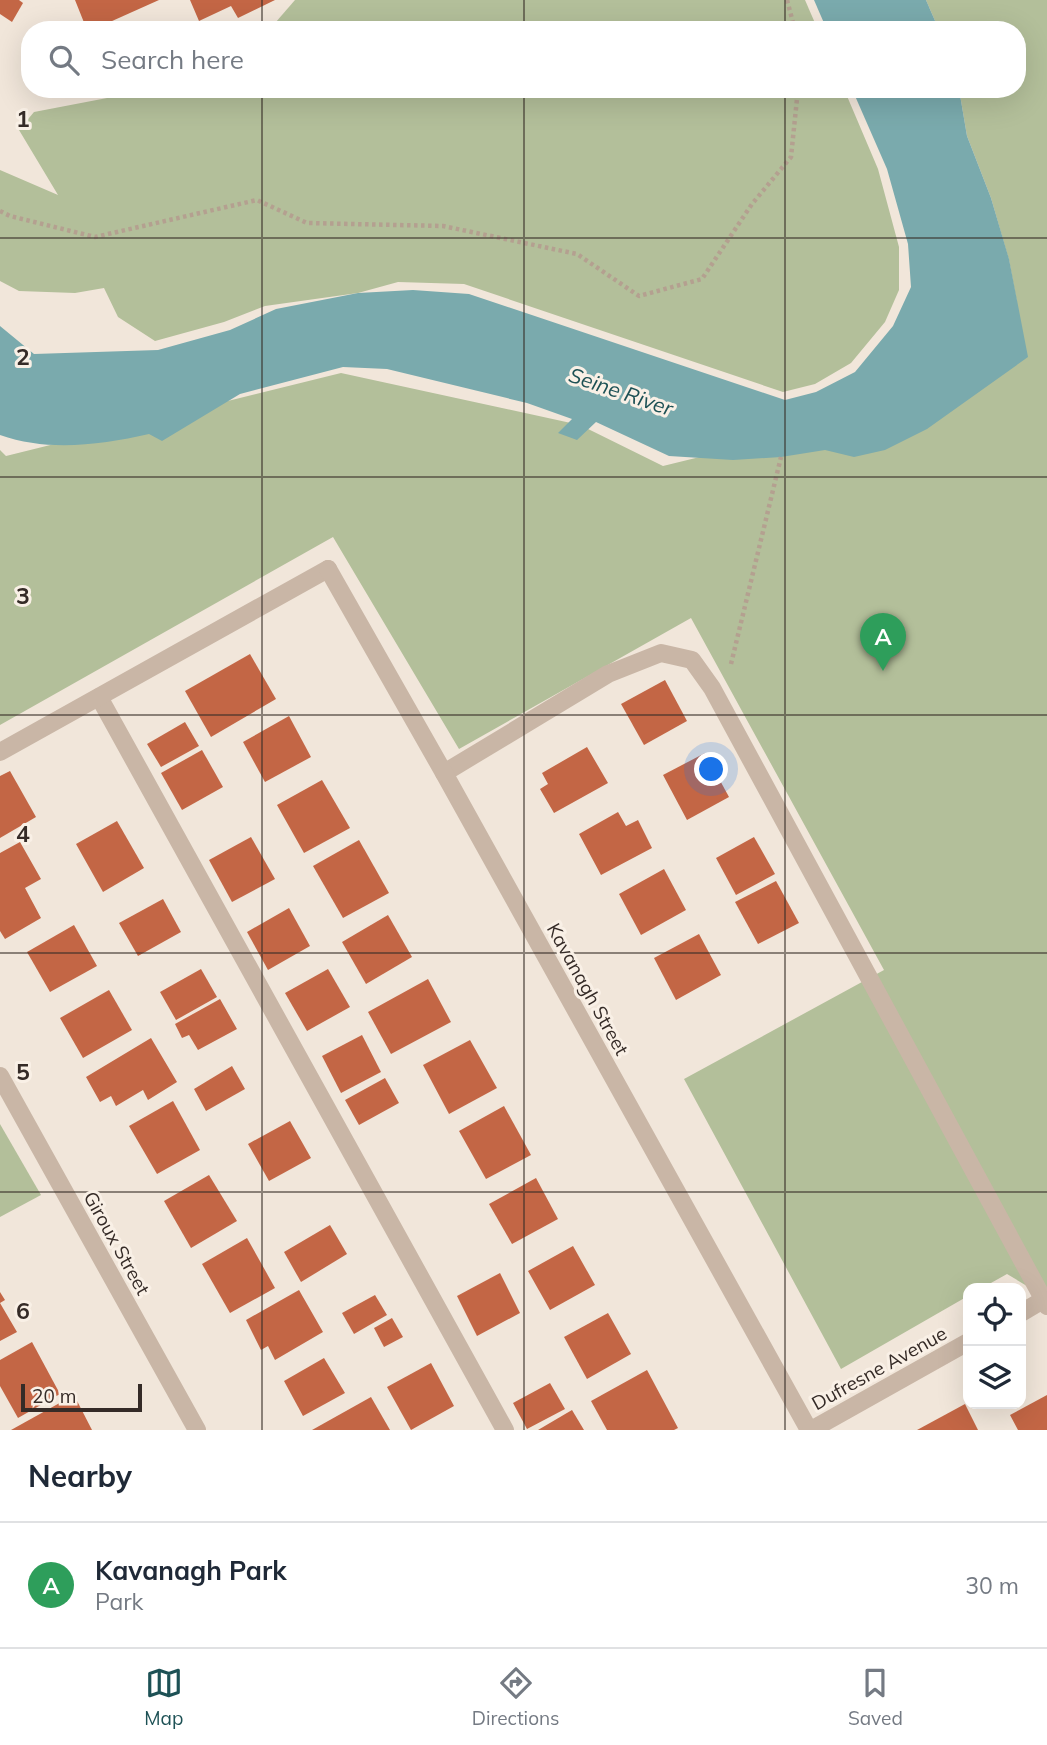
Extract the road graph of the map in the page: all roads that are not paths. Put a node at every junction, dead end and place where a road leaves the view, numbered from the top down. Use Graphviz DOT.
graph roads {
  1 [pos="99,697"];
  2 [pos="0,752"];
  3 [pos="444,773"];
  4 [pos="0,1076"];
  5 [pos="1045,1303"];
  6 [pos="1026,1310"];
  7 [pos="963,1345"];
  8 [pos="197,1430"];
  9 [pos="505,1430"];
  10 [pos="810,1430"];
  1 -- 2 [label="street"];
  1 -- 3 [label="street, Kavanagh Street"];
  1 -- 9 [label="street"];
  3 -- 5 [label="street"];
  3 -- 10 [label="street, Kavanagh Street"];
  4 -- 8 [label="street, Giroux Street"];
  5 -- 6 [label="street"];
  7 -- 10 [label="street, Dufresne Avenue"];
}
